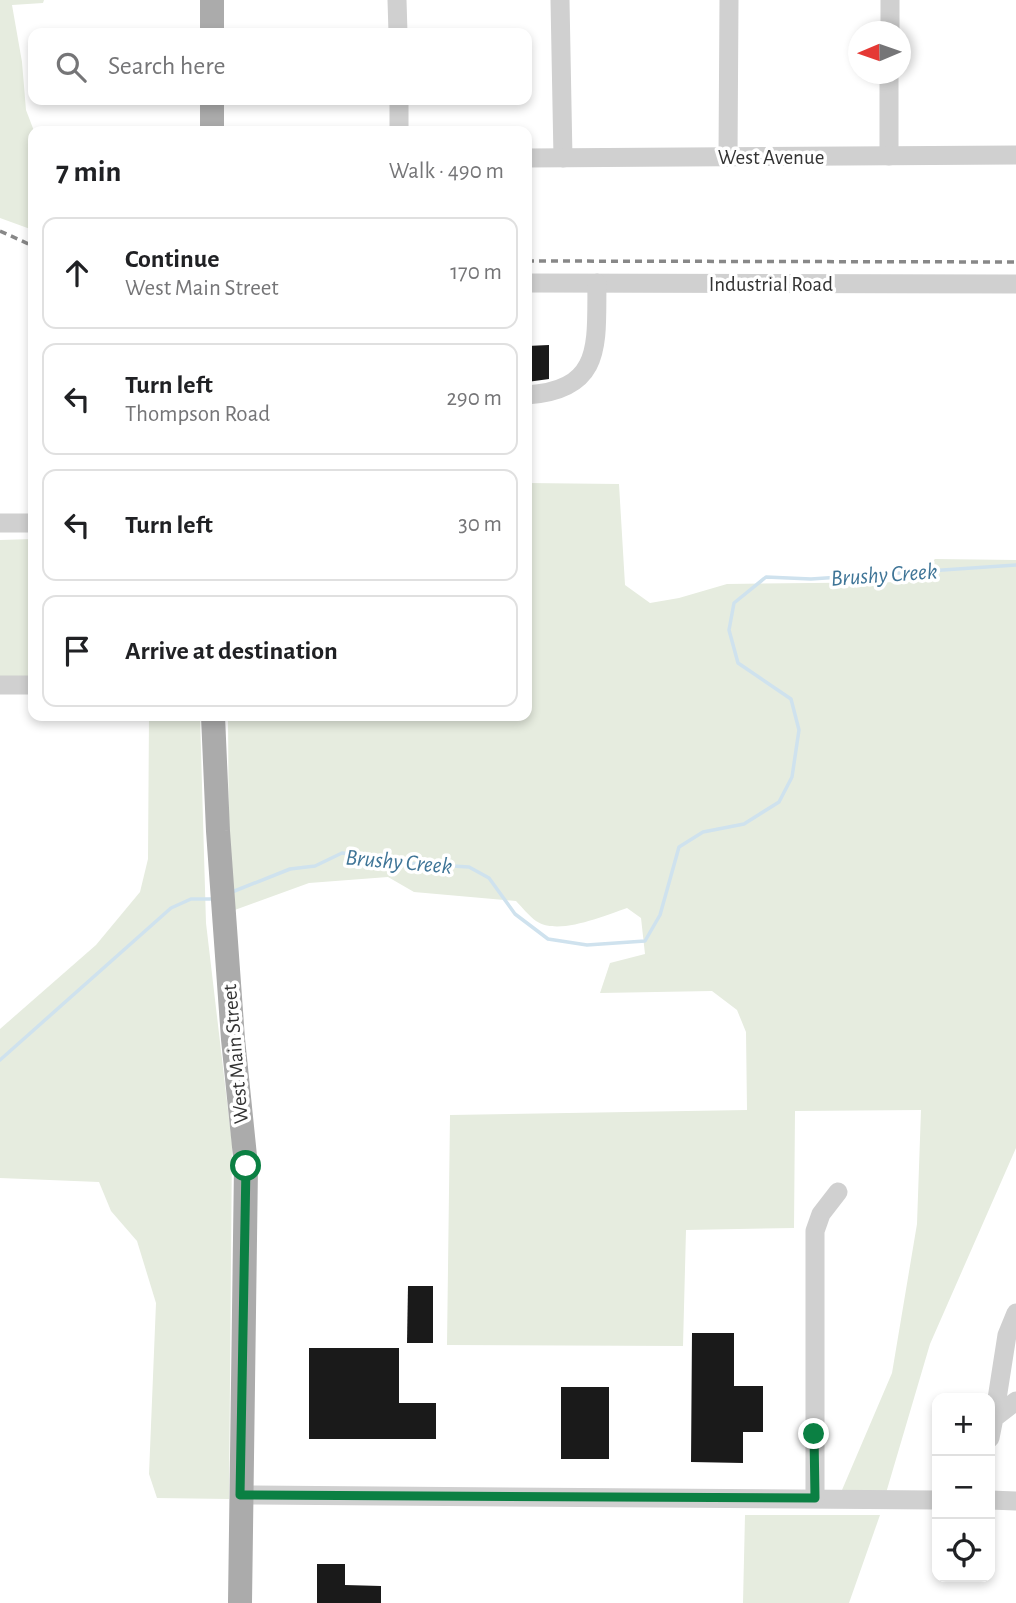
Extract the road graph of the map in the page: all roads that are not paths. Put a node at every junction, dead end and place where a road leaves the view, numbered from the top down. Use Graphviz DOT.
graph roads {
  1 [pos="212,0"];
  2 [pos="397,0"];
  3 [pos="560,0"];
  4 [pos="729,0"];
  5 [pos="890,0"];
  6 [pos="890,21"];
  7 [pos="212,28"];
  8 [pos="398,28"];
  9 [pos="889,84"];
  10 [pos="212,105"];
  11 [pos="399,105"];
  12 [pos="212,126"];
  13 [pos="399,126"];
  14 [pos="1016,155"];
  15 [pos="889,156"];
  16 [pos="728,157"];
  17 [pos="532,158"];
  18 [pos="563,158"];
  19 [pos="532,283"];
  20 [pos="597,283"];
  21 [pos="1016,285"];
  22 [pos="532,395"];
  23 [pos="0,523"];
  24 [pos="28,523"];
  25 [pos="0,685"];
  26 [pos="28,685"];
  27 [pos="213,721"];
  28 [pos="838,1192"];
  29 [pos="1016,1314"];
  30 [pos="1016,1401"];
  31 [pos="995,1418"];
  32 [pos="240,1495"];
  33 [pos="815,1498"];
  34 [pos="932,1500"];
  35 [pos="995,1500"];
  36 [pos="1016,1501"];
  37 [pos="240,1603"];
  1 -- 7 [label="main road"];
  2 -- 8 [label="street"];
  3 -- 18 [label="street"];
  4 -- 16 [label="street"];
  5 -- 6 [label="street"];
  9 -- 15 [label="street"];
  10 -- 12 [label="main road"];
  11 -- 13 [label="street"];
  14 -- 15 [label="street, West Avenue"];
  15 -- 16 [label="street, West Avenue"];
  16 -- 18 [label="street, West Avenue"];
  17 -- 18 [label="street, West Avenue"];
  19 -- 20 [label="street, Industrial Road"];
  20 -- 21 [label="street, Industrial Road"];
  20 -- 22 [label="street"];
  23 -- 24 [label="street"];
  25 -- 26 [label="street"];
  27 -- 32 [label="main road, West Main Street"];
  28 -- 33 [label="street"];
  29 -- 31 [label="street"];
  30 -- 31 [label="street"];
  32 -- 33 [label="street"];
  32 -- 37 [label="main road, West Main Street"];
  33 -- 34 [label="street"];
  35 -- 36 [label="street"];
}
